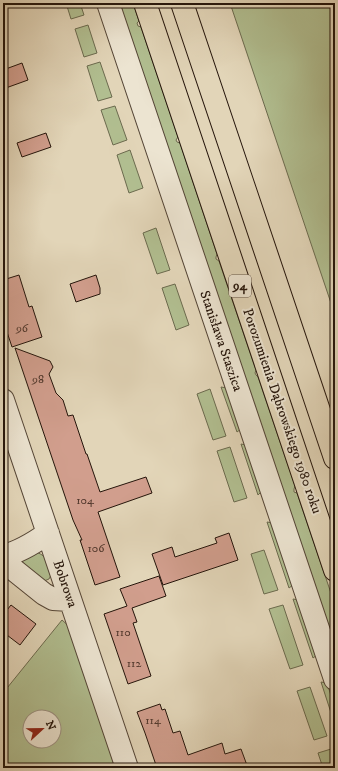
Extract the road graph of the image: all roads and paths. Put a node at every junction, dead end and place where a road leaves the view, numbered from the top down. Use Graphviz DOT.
graph roads {
  1 [pos="108,3"];
  2 [pos="145,3"];
  3 [pos="182,3"];
  4 [pos="3,400"];
  5 [pos="335,458"];
  6 [pos="48,533"];
  7 [pos="3,556"];
  8 [pos="3,561"];
  9 [pos="335,570"];
  10 [pos="70,600"];
  11 [pos="335,679"];
  12 [pos="127,768"];
  1 -- 11 [label="street, Stanisława Staszica"];
  2 -- 9 [label="main road, Porozumienia Dąbrowskiego 1980 roku / 94"];
  3 -- 5 [label="main road"];
  4 -- 6 [label="street, Bobrowa"];
  6 -- 7 [label="street"];
  6 -- 10 [label="street, Bobrowa"];
  8 -- 10 [label="street"];
  10 -- 12 [label="street, Bobrowa"];
}
